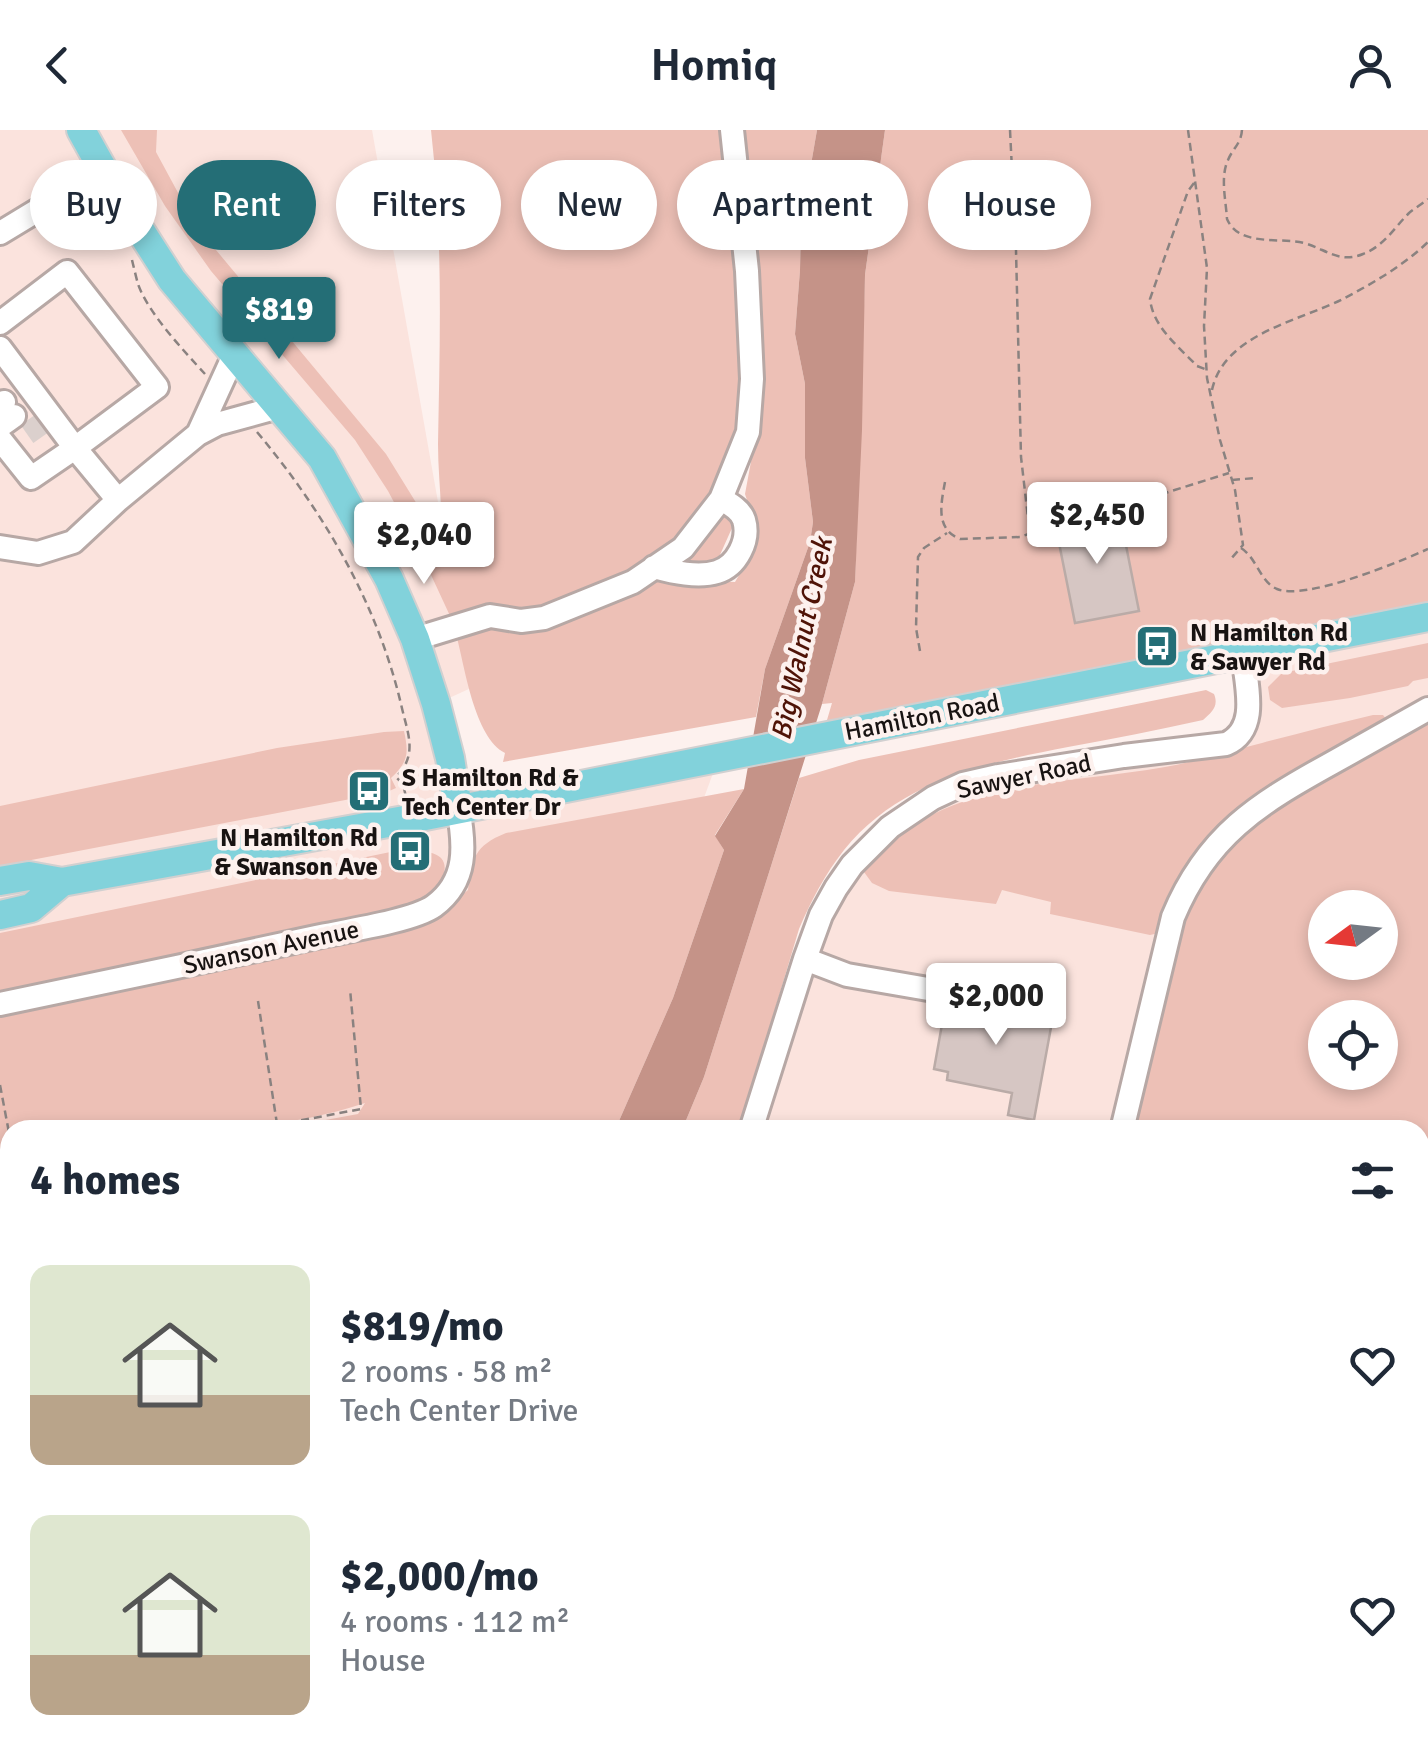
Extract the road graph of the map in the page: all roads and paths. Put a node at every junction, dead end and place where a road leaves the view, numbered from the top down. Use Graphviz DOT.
graph roads {
  1 [pos="81,130"];
  2 [pos="732,130"];
  3 [pos="1010,130"];
  4 [pos="1188,130"];
  5 [pos="1242,130"];
  6 [pos="98,160"];
  7 [pos="1194,184"];
  8 [pos="1428,199"];
  9 [pos="30,215"];
  10 [pos="0,233"];
  11 [pos="1428,242"];
  12 [pos="153,250"];
  13 [pos="139,287"];
  14 [pos="0,323"];
  15 [pos="235,353"];
  16 [pos="1206,369"];
  17 [pos="218,388"];
  18 [pos="18,394"];
  19 [pos="1212,396"];
  20 [pos="279,407"];
  21 [pos="243,416"];
  22 [pos="198,434"];
  23 [pos="4,444"];
  24 [pos="75,448"];
  25 [pos="1230,473"];
  26 [pos="1255,478"];
  27 [pos="1232,480"];
  28 [pos="945,482"];
  29 [pos="721,499"];
  30 [pos="118,500"];
  31 [pos="948,532"];
  32 [pos="1030,534"];
  33 [pos="0,547"];
  34 [pos="1241,548"];
  35 [pos="1428,550"];
  36 [pos="1230,560"];
  37 [pos="654,567"];
  38 [pos="1428,617"];
  39 [pos="415,639"];
  40 [pos="920,652"];
  41 [pos="1243,654"];
  42 [pos="1428,709"];
  43 [pos="458,808"];
  44 [pos="410,818"];
  45 [pos="0,881"];
  46 [pos="62,882"];
  47 [pos="0,915"];
  48 [pos="805,959"];
  49 [pos="350,989"];
  50 [pos="928,989"];
  51 [pos="258,1001"];
  52 [pos="0,1004"];
  53 [pos="0,1085"];
  54 [pos="7,1120"];
  55 [pos="276,1120"];
  56 [pos="303,1120"];
  57 [pos="754,1120"];
  58 [pos="1124,1120"];
  1 -- 6 [label="main road"];
  2 -- 29 [label="street"];
  3 -- 32 [label="path"];
  4 -- 7 [label="path"];
  5 -- 8 [label="path"];
  7 -- 16 [label="path"];
  7 -- 16 [label="path"];
  9 -- 10 [label="street"];
  11 -- 19 [label="path"];
  12 -- 15 [label="main road"];
  13 -- 17 [label="path"];
  14 -- 24 [label="street"];
  15 -- 17 [label="street"];
  15 -- 20 [label="main road"];
  16 -- 19 [label="path"];
  17 -- 22 [label="street"];
  18 -- 23 [label="street"];
  18 -- 24 [label="street"];
  19 -- 25 [label="path"];
  20 -- 21 [label="street"];
  20 -- 39 [label="main road"];
  21 -- 22 [label="street"];
  21 -- 44 [label="path"];
  22 -- 30 [label="street"];
  23 -- 24 [label="street"];
  24 -- 30 [label="street"];
  25 -- 27 [label="path"];
  25 -- 32 [label="path"];
  26 -- 27 [label="path"];
  27 -- 34 [label="path"];
  28 -- 31 [label="path"];
  29 -- 37 [label="street"];
  29 -- 37 [label="street"];
  30 -- 33 [label="street"];
  31 -- 32 [label="path"];
  31 -- 40 [label="path"];
  34 -- 35 [label="path"];
  34 -- 36 [label="path"];
  37 -- 39 [label="street"];
  38 -- 41 [label="main road, Hamilton Road"];
  39 -- 43 [label="main road"];
  41 -- 43 [label="main road, Hamilton Road"];
  41 -- 48 [label="street, Sawyer Road"];
  42 -- 58 [label="street"];
  43 -- 44 [label="main road, Hamilton Road"];
  43 -- 52 [label="street, Swanson Avenue"];
  44 -- 46 [label="main road, Hamilton Road"];
  45 -- 46 [label="main road, Hamilton Road"];
  46 -- 47 [label="main road, Hamilton Road"];
  48 -- 50 [label="street"];
  48 -- 57 [label="street, Sawyer Road"];
  49 -- 56 [label="path"];
  51 -- 55 [label="path"];
  53 -- 54 [label="path"];
}
